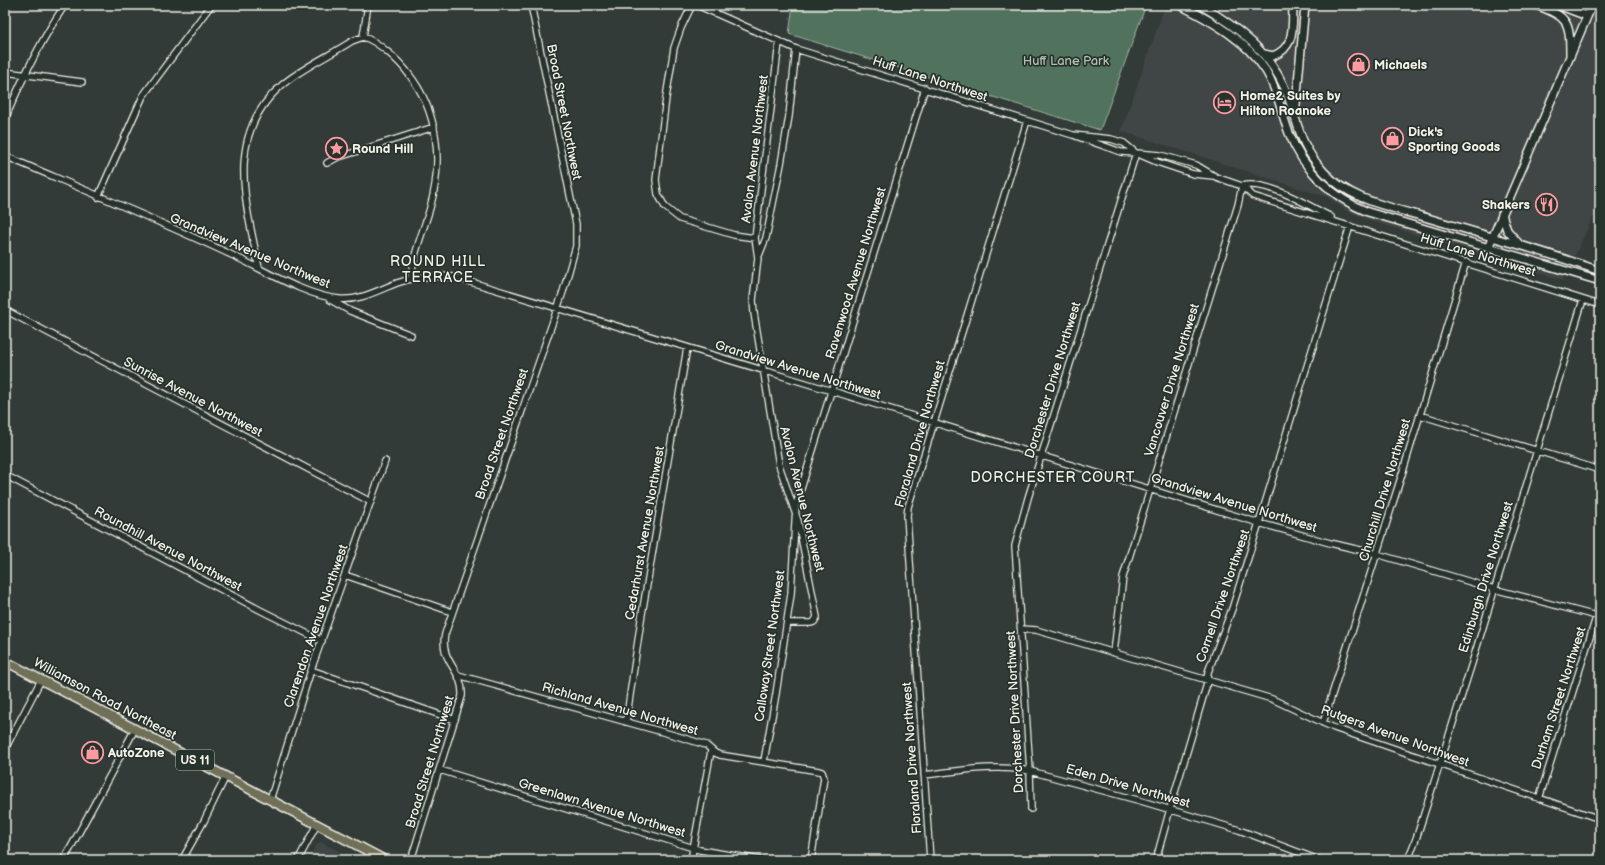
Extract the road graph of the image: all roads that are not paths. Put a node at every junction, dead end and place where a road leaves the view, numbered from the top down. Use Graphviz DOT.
graph roads {
  1 [pos="65,5"];
  2 [pos="211,5"];
  3 [pos="368,5"];
  4 [pos="531,5"];
  5 [pos="692,5"];
  6 [pos="697,5"];
  7 [pos="1180,5"];
  8 [pos="1200,5"];
  9 [pos="1293,5"];
  10 [pos="1305,5"];
  11 [pos="1536,5"];
  12 [pos="1558,5"];
  13 [pos="1592,5"];
  14 [pos="1587,16"];
  15 [pos="364,38"];
  16 [pos="779,43"];
  17 [pos="796,49"];
  18 [pos="1264,54"];
  19 [pos="1570,57"];
  20 [pos="5,72"];
  21 [pos="24,75"];
  22 [pos="82,82"];
  23 [pos="925,88"];
  24 [pos="5,119"];
  25 [pos="1027,121"];
  26 [pos="1295,122"];
  27 [pos="434,127"];
  28 [pos="1073,135"];
  29 [pos="1136,153"];
  30 [pos="5,156"];
  31 [pos="327,163"];
  32 [pos="1216,177"];
  33 [pos="1242,186"];
  34 [pos="98,197"];
  35 [pos="1502,214"];
  36 [pos="1350,226"];
  37 [pos="1492,237"];
  38 [pos="755,238"];
  39 [pos="1520,245"];
  40 [pos="1488,248"];
  41 [pos="758,258"];
  42 [pos="1466,262"];
  43 [pos="259,268"];
  44 [pos="1600,271"];
  45 [pos="411,278"];
  46 [pos="1600,281"];
  47 [pos="325,296"];
  48 [pos="1583,300"];
  49 [pos="1600,305"];
  50 [pos="557,309"];
  51 [pos="5,310"];
  52 [pos="411,335"];
  53 [pos="686,348"];
  54 [pos="763,370"];
  55 [pos="832,391"];
  56 [pos="1420,416"];
  57 [pos="934,423"];
  58 [pos="1536,452"];
  59 [pos="1042,455"];
  60 [pos="385,462"];
  61 [pos="1600,470"];
  62 [pos="5,475"];
  63 [pos="1150,489"];
  64 [pos="371,502"];
  65 [pos="795,510"];
  66 [pos="1259,523"];
  67 [pos="1377,554"];
  68 [pos="345,575"];
  69 [pos="1494,589"];
  70 [pos="1600,605"];
  71 [pos="452,612"];
  72 [pos="1598,616"];
  73 [pos="788,623"];
  74 [pos="1021,629"];
  75 [pos="322,641"];
  76 [pos="1114,652"];
  77 [pos="5,661"];
  78 [pos="312,670"];
  79 [pos="458,675"];
  80 [pos="1207,679"];
  81 [pos="41,680"];
  82 [pos="455,720"];
  83 [pos="626,722"];
  84 [pos="1324,723"];
  85 [pos="135,729"];
  86 [pos="5,749"];
  87 [pos="711,750"];
  88 [pos="764,761"];
  89 [pos="1439,764"];
  90 [pos="440,770"];
  91 [pos="1030,771"];
  92 [pos="924,775"];
  93 [pos="226,776"];
  94 [pos="1539,799"];
  95 [pos="270,800"];
  96 [pos="1031,809"];
  97 [pos="1170,809"];
  98 [pos="1600,819"];
  99 [pos="317,824"];
  100 [pos="693,848"];
  101 [pos="64,860"];
  102 [pos="182,860"];
  103 [pos="298,860"];
  104 [pos="385,860"];
  105 [pos="411,860"];
  106 [pos="691,860"];
  107 [pos="760,860"];
  108 [pos="811,860"];
  109 [pos="930,860"];
  110 [pos="1156,860"];
  111 [pos="1318,860"];
  112 [pos="1408,860"];
  1 -- 21 [label="street"];
  2 -- 34 [label="street"];
  3 -- 15 [label="street"];
  4 -- 50 [label="street, Broad Street Northwest"];
  5 -- 38 [label="street"];
  6 -- 16 [label="street, Huff Lane Northwest"];
  7 -- 40 [label="main road"];
  8 -- 18 [label="main road"];
  9 -- 18 [label="main road"];
  10 -- 26 [label="main road"];
  11 -- 19 [label="main road"];
  12 -- 14 [label="main road"];
  13 -- 14 [label="main road"];
  14 -- 19 [label="main road"];
  15 -- 27 [label="street"];
  15 -- 43 [label="street"];
  16 -- 17 [label="street, Huff Lane Northwest"];
  16 -- 38 [label="street, Avalon Avenue Northwest"];
  17 -- 23 [label="street, Huff Lane Northwest"];
  17 -- 41 [label="street, Avalon Avenue Northwest"];
  18 -- 26 [label="main road"];
  19 -- 35 [label="main road"];
  20 -- 21 [label="street"];
  21 -- 22 [label="street"];
  21 -- 24 [label="street"];
  23 -- 25 [label="street, Huff Lane Northwest"];
  23 -- 55 [label="street, Ravenwood Avenue Northwest"];
  25 -- 28 [label="street, Huff Lane Northwest"];
  25 -- 57 [label="street, Floraland Drive Northwest"];
  26 -- 37 [label="main road"];
  27 -- 31 [label="street"];
  27 -- 45 [label="street"];
  28 -- 29 [label="street, Huff Lane Northwest"];
  28 -- 29 [label="street, Huff Lane Northwest"];
  29 -- 32 [label="street, Huff Lane Northwest"];
  29 -- 32 [label="street, Huff Lane Northwest"];
  29 -- 59 [label="street, Dorchester Drive Northwest"];
  30 -- 34 [label="street, Grandview Avenue Northwest"];
  32 -- 33 [label="street, Huff Lane Northwest"];
  33 -- 36 [label="street, Huff Lane Northwest"];
  33 -- 36 [label="street, Huff Lane Northwest"];
  33 -- 63 [label="street, Vancouver Drive Northwest"];
  34 -- 43 [label="street, Grandview Avenue Northwest"];
  35 -- 37 [label="main road"];
  35 -- 39 [label="main road"];
  36 -- 42 [label="street, Huff Lane Northwest"];
  36 -- 66 [label="street, Cornell Drive Northwest"];
  37 -- 39 [label="main road"];
  37 -- 40 [label="main road"];
  38 -- 41 [label="street, Avalon Avenue Northwest"];
  39 -- 44 [label="main road"];
  40 -- 46 [label="main road"];
  41 -- 54 [label="street, Avalon Avenue Northwest"];
  42 -- 48 [label="street, Huff Lane Northwest"];
  42 -- 56 [label="street, Churchill Drive Northwest"];
  43 -- 47 [label="street, Grandview Avenue Northwest"];
  45 -- 47 [label="street, Grandview Avenue Northwest"];
  45 -- 50 [label="street, Grandview Avenue Northwest"];
  47 -- 52 [label="street"];
  48 -- 49 [label="street, Huff Lane Northwest"];
  48 -- 58 [label="street, Edinburgh Drive Northwest"];
  50 -- 53 [label="street, Grandview Avenue Northwest"];
  50 -- 71 [label="street, Broad Street Northwest"];
  51 -- 64 [label="street, Sunrise Avenue Northwest"];
  53 -- 54 [label="street, Grandview Avenue Northwest"];
  53 -- 83 [label="street, Cedarhurst Avenue Northwest"];
  54 -- 55 [label="street, Grandview Avenue Northwest"];
  54 -- 65 [label="street, Avalon Avenue Northwest"];
  55 -- 57 [label="street, Grandview Avenue Northwest"];
  55 -- 65 [label="street, Ravenwood Avenue Northwest"];
  56 -- 58 [label="street"];
  56 -- 67 [label="street, Churchill Drive Northwest"];
  57 -- 59 [label="street, Grandview Avenue Northwest"];
  57 -- 92 [label="street, Floraland Drive Northwest"];
  58 -- 61 [label="street"];
  58 -- 69 [label="street, Edinburgh Drive Northwest"];
  59 -- 63 [label="street, Grandview Avenue Northwest"];
  59 -- 74 [label="street, Dorchester Drive Northwest"];
  60 -- 64 [label="street, Clarendon Avenue Northwest"];
  62 -- 75 [label="street, Roundhill Avenue Northwest"];
  63 -- 66 [label="street, Grandview Avenue Northwest"];
  63 -- 76 [label="street, Vancouver Drive Northwest"];
  64 -- 68 [label="street, Clarendon Avenue Northwest"];
  65 -- 73 [label="street, Calloway Street Northwest"];
  65 -- 73 [label="street, Avalon Avenue Northwest"];
  66 -- 67 [label="street, Grandview Avenue Northwest"];
  66 -- 80 [label="street, Cornell Drive Northwest"];
  67 -- 69 [label="street, Grandview Avenue Northwest"];
  67 -- 84 [label="street, Churchill Drive Northwest"];
  68 -- 71 [label="street"];
  68 -- 75 [label="street, Clarendon Avenue Northwest"];
  69 -- 72 [label="street, Grandview Avenue Northwest"];
  69 -- 89 [label="street, Edinburgh Drive Northwest"];
  70 -- 72 [label="street, Durham Street Northwest"];
  71 -- 79 [label="street, Broad Street Northwest"];
  72 -- 94 [label="street, Durham Street Northwest"];
  73 -- 88 [label="street, Calloway Street Northwest"];
  74 -- 76 [label="street, Rutgers Avenue Northwest"];
  74 -- 91 [label="street, Dorchester Drive Northwest"];
  75 -- 78 [label="street, Clarendon Avenue Northwest"];
  76 -- 80 [label="street, Rutgers Avenue Northwest"];
  77 -- 81 [label="main road, Williamson Road Northeast / US 11"];
  78 -- 82 [label="street"];
  78 -- 95 [label="street, Clarendon Avenue Northwest"];
  79 -- 82 [label="street, Broad Street Northwest"];
  79 -- 83 [label="street, Richland Avenue Northwest"];
  80 -- 84 [label="street, Rutgers Avenue Northwest"];
  80 -- 97 [label="street, Cornell Drive Northwest"];
  81 -- 85 [label="main road, Williamson Road Northeast / US 11"];
  81 -- 86 [label="street"];
  82 -- 90 [label="street, Broad Street Northwest"];
  83 -- 87 [label="street, Richland Avenue Northwest"];
  84 -- 89 [label="street, Rutgers Avenue Northwest"];
  85 -- 93 [label="main road, Williamson Road Northeast / US 11"];
  85 -- 101 [label="street"];
  87 -- 88 [label="street, Richland Avenue Northwest"];
  87 -- 100 [label="street"];
  88 -- 108 [label="street, Richland Avenue Northwest"];
  89 -- 94 [label="street, Rutgers Avenue Northwest"];
  89 -- 112 [label="street, Edinburgh Drive Northwest"];
  90 -- 100 [label="street, Greenlawn Avenue Northwest"];
  90 -- 105 [label="street, Broad Street Northwest"];
  91 -- 92 [label="street, Eden Drive Northwest"];
  91 -- 96 [label="street, Dorchester Drive Northwest"];
  91 -- 97 [label="street, Eden Drive Northwest"];
  92 -- 109 [label="street, Floraland Drive Northwest"];
  93 -- 95 [label="main road, Williamson Road Northeast / US 11"];
  93 -- 102 [label="street"];
  94 -- 98 [label="street, Rutgers Avenue Northwest"];
  95 -- 99 [label="main road, Williamson Road Northeast / US 11"];
  97 -- 110 [label="street, Cornell Drive Northwest"];
  97 -- 111 [label="street, Eden Drive Northwest"];
  99 -- 103 [label="street"];
  99 -- 104 [label="main road, Williamson Road Northeast / US 11"];
  100 -- 106 [label="street"];
  100 -- 107 [label="street, Greenlawn Avenue Northwest"];
}
